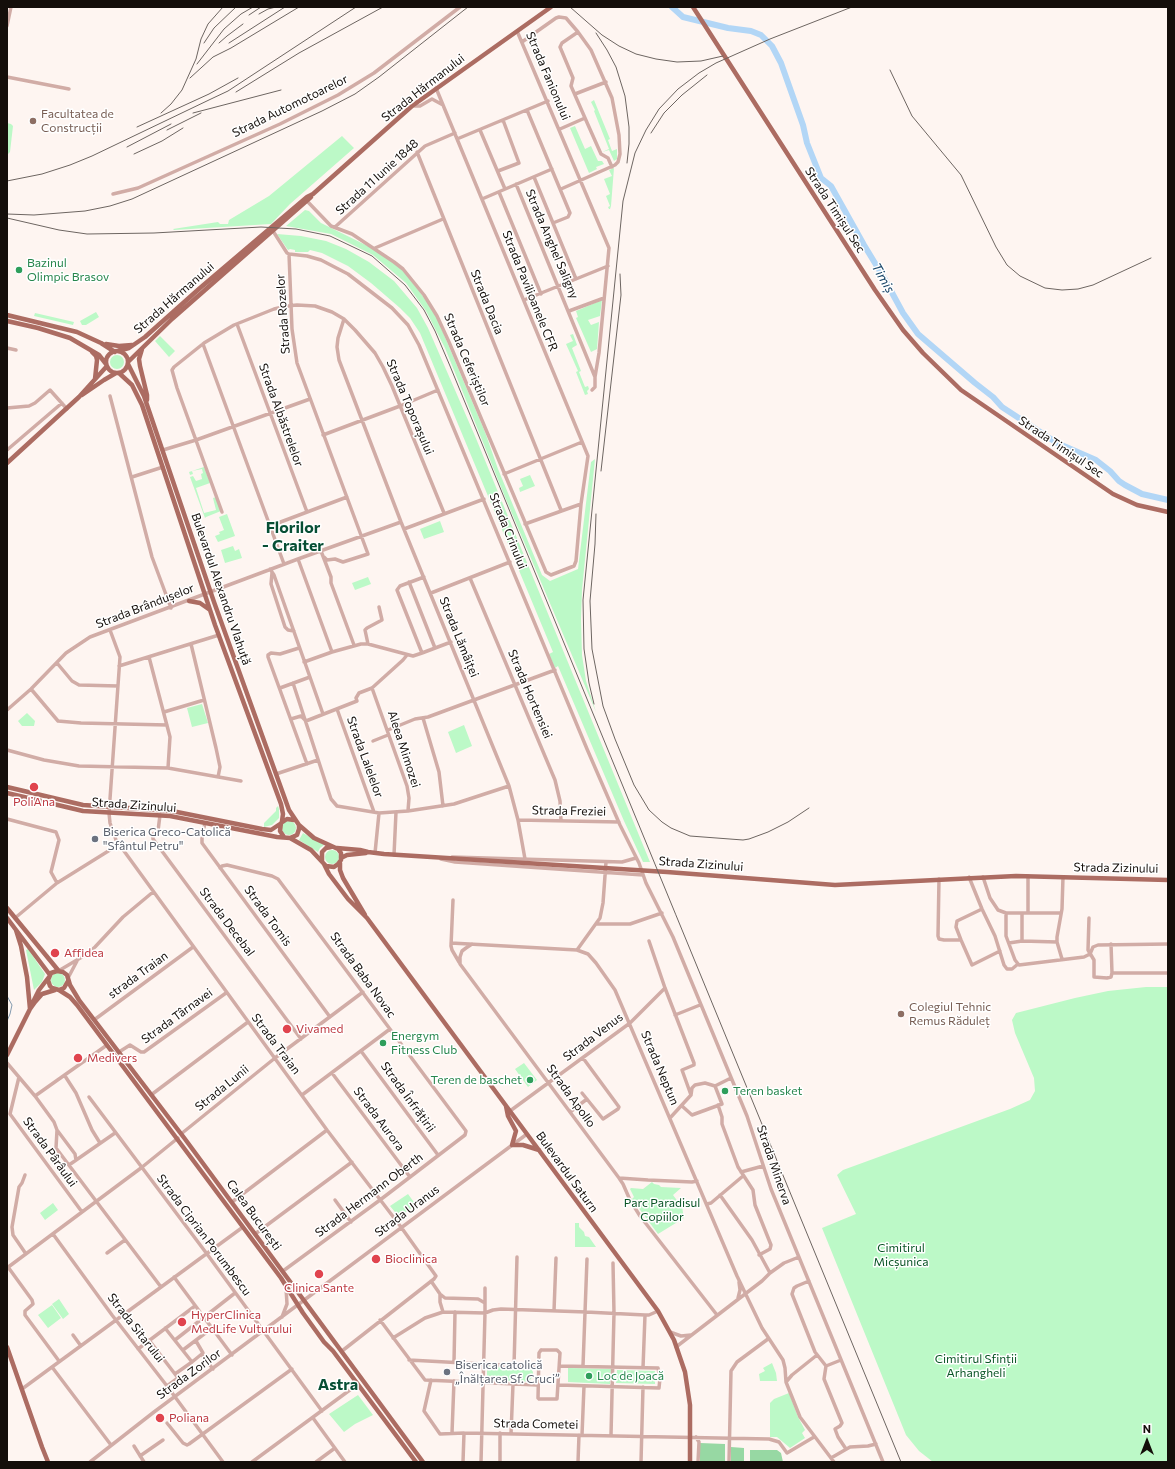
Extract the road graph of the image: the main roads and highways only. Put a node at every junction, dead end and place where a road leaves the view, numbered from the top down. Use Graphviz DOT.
graph roads {
  1 [pos="551,7"];
  2 [pos="693,7"];
  3 [pos="313,194"];
  4 [pos="7,315"];
  5 [pos="7,321"];
  6 [pos="101,343"];
  7 [pos="136,344"];
  8 [pos="145,344"];
  9 [pos="90,349"];
  10 [pos="116,352"];
  11 [pos="128,363"];
  12 [pos="106,365"];
  13 [pos="118,373"];
  14 [pos="95,380"];
  15 [pos="79,397"];
  16 [pos="147,403"];
  17 [pos="7,463"];
  18 [pos="1168,512"];
  19 [pos="208,593"];
  20 [pos="189,601"];
  21 [pos="211,610"];
  22 [pos="7,788"];
  23 [pos="7,793"];
  24 [pos="109,810"];
  25 [pos="294,820"];
  26 [pos="281,823"];
  27 [pos="299,825"];
  28 [pos="284,837"];
  29 [pos="290,838"];
  30 [pos="335,847"];
  31 [pos="368,852"];
  32 [pos="341,860"];
  33 [pos="323,862"];
  34 [pos="1168,880"];
  35 [pos="7,908"];
  36 [pos="7,918"];
  37 [pos="367,918"];
  38 [pos="16,930"];
  39 [pos="59,970"];
  40 [pos="50,976"];
  41 [pos="68,979"];
  42 [pos="57,990"];
  43 [pos="30,1009"];
  44 [pos="7,1055"];
  45 [pos="506,1105"];
  46 [pos="539,1150"];
  47 [pos="7,1347"];
  48 [pos="9,1358"];
  49 [pos="42,1447"];
  50 [pos="44,1462"];
  51 [pos="48,1462"];
  52 [pos="416,1462"];
  53 [pos="423,1462"];
  54 [pos="690,1462"];
  1 -- 3 [label="main road, Strada Hărmanului"];
  2 -- 18 [label="main road, Strada Timișul Sec"];
  3 -- 7 [label="main road, Strada Hărmanului"];
  3 -- 8 [label="main road, Strada Hărmanului"];
  4 -- 6 [label="main road"];
  5 -- 9 [label="main road"];
  6 -- 7 [label="main road"];
  6 -- 10 [label="main road"];
  7 -- 10 [label="main road, Strada Hărmanului"];
  8 -- 11 [label="main road, Strada Hărmanului"];
  8 -- 16 [label="main road"];
  9 -- 12 [label="main road"];
  9 -- 14 [label="main road"];
  10 -- 11 [label="main road"];
  10 -- 12 [label="main road"];
  11 -- 13 [label="main road"];
  11 -- 16 [label="main road, Bulevardul Alexandru Vlahuță"];
  12 -- 13 [label="main road"];
  12 -- 14 [label="main road"];
  13 -- 15 [label="main road"];
  13 -- 19 [label="main road, Bulevardul Alexandru Vlahuță"];
  14 -- 15 [label="main road"];
  15 -- 17 [label="main road"];
  16 -- 19 [label="main road, Bulevardul Alexandru Vlahuță"];
  19 -- 21 [label="main road, Bulevardul Alexandru Vlahuță"];
  19 -- 25 [label="main road, Bulevardul Alexandru Vlahuță"];
  20 -- 21 [label="main road"];
  21 -- 26 [label="main road, Bulevardul Alexandru Vlahuță"];
  22 -- 24 [label="main road, Strada Zizinului"];
  23 -- 24 [label="main road, Strada Zizinului"];
  24 -- 26 [label="main road, Strada Zizinului"];
  24 -- 28 [label="main road, Strada Zizinului"];
  25 -- 26 [label="main road"];
  25 -- 27 [label="main road"];
  26 -- 28 [label="main road"];
  27 -- 29 [label="main road"];
  27 -- 30 [label="main road"];
  28 -- 29 [label="main road"];
  29 -- 33 [label="main road, Bulevardul Saturn"];
  30 -- 31 [label="main road, Strada Zizinului"];
  30 -- 32 [label="main road"];
  30 -- 33 [label="main road"];
  31 -- 32 [label="main road, Strada Zizinului"];
  31 -- 34 [label="main road, Strada Zizinului"];
  32 -- 33 [label="main road"];
  32 -- 37 [label="main road, Bulevardul Saturn"];
  33 -- 37 [label="main road, Bulevardul Saturn"];
  35 -- 39 [label="main road"];
  36 -- 38 [label="main road"];
  37 -- 45 [label="main road, Bulevardul Saturn"];
  38 -- 40 [label="main road"];
  38 -- 43 [label="main road"];
  39 -- 40 [label="main road"];
  39 -- 41 [label="main road"];
  40 -- 42 [label="main road"];
  40 -- 43 [label="main road"];
  41 -- 42 [label="main road"];
  41 -- 53 [label="main road, Calea București"];
  42 -- 43 [label="main road"];
  42 -- 52 [label="main road, Calea București"];
  43 -- 44 [label="main road"];
  45 -- 46 [label="main road, Bulevardul Saturn"];
  45 -- 46 [label="main road"];
  46 -- 54 [label="main road, Bulevardul Saturn"];
  47 -- 48 [label="main road"];
  48 -- 49 [label="main road"];
  49 -- 50 [label="main road"];
  49 -- 51 [label="main road"];
}
